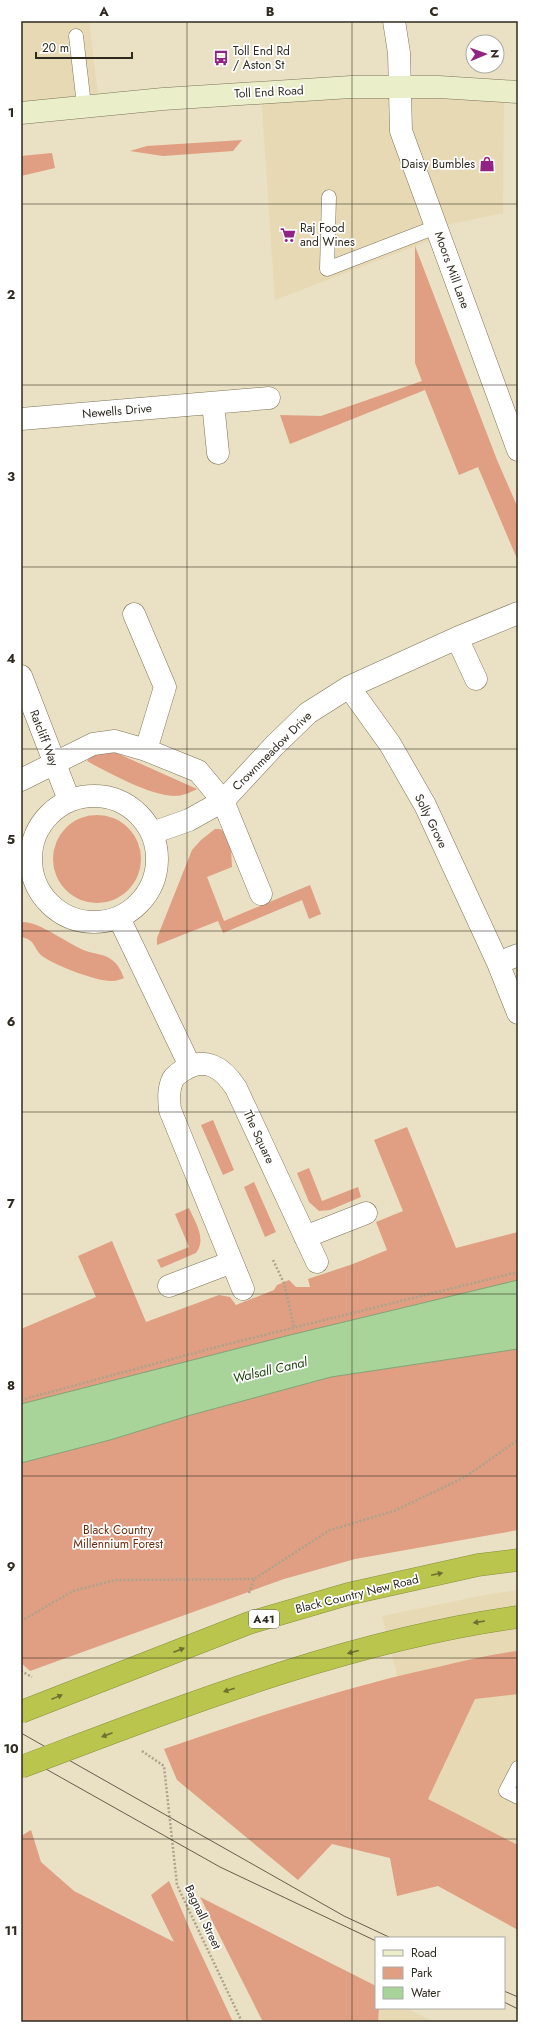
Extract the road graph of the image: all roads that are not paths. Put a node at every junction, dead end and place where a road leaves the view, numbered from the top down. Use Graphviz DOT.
graph roads {
  1 [pos="394,21"];
  2 [pos="76,36"];
  3 [pos="400,86"];
  4 [pos="518,92"];
  5 [pos="84,105"];
  6 [pos="21,113"];
  7 [pos="328,197"];
  8 [pos="436,227"];
  9 [pos="269,398"];
  10 [pos="213,403"];
  11 [pos="21,419"];
  12 [pos="518,450"];
  13 [pos="218,453"];
  14 [pos="518,613"];
  15 [pos="134,614"];
  16 [pos="457,638"];
  17 [pos="21,676"];
  18 [pos="476,679"];
  19 [pos="349,687"];
  20 [pos="146,750"];
  21 [pos="54,764"];
  22 [pos="21,780"];
  23 [pos="69,800"];
  24 [pos="223,801"];
  25 [pos="152,833"];
  26 [pos="29,893"];
  27 [pos="261,894"];
  28 [pos="119,918"];
  29 [pos="518,955"];
  30 [pos="498,964"];
  31 [pos="518,1013"];
  32 [pos="190,1066"];
  33 [pos="366,1213"];
  34 [pos="305,1237"];
  35 [pos="232,1262"];
  36 [pos="317,1262"];
  37 [pos="169,1286"];
  38 [pos="244,1289"];
  39 [pos="518,1560"];
  40 [pos="518,1617"];
  41 [pos="21,1712"];
  42 [pos="21,1767"];
  43 [pos="518,1768"];
  44 [pos="518,1797"];
  1 -- 3 [label="street, Moors Mill Lane"];
  2 -- 5 [label="lane"];
  3 -- 4 [label="street, Toll End Road"];
  3 -- 5 [label="street, Toll End Road"];
  3 -- 8 [label="street, Moors Mill Lane"];
  5 -- 6 [label="street, Toll End Road"];
  7 -- 8 [label="lane"];
  8 -- 12 [label="street, Moors Mill Lane"];
  9 -- 10 [label="street, Newells Drive"];
  10 -- 11 [label="street, Newells Drive"];
  10 -- 13 [label="street"];
  14 -- 16 [label="street, Crownmeadow Drive"];
  15 -- 20 [label="street"];
  16 -- 18 [label="street"];
  16 -- 19 [label="street, Crownmeadow Drive"];
  17 -- 21 [label="street, Ratcliff Way"];
  19 -- 24 [label="street, Crownmeadow Drive"];
  19 -- 30 [label="street, Solly Grove"];
  20 -- 21 [label="street"];
  20 -- 24 [label="street"];
  21 -- 22 [label="street"];
  21 -- 23 [label="street, Ratcliff Way"];
  23 -- 25 [label="street"];
  23 -- 26 [label="street"];
  24 -- 25 [label="street, Crownmeadow Drive"];
  24 -- 27 [label="street"];
  25 -- 28 [label="street"];
  26 -- 28 [label="street"];
  28 -- 32 [label="street"];
  29 -- 30 [label="street"];
  30 -- 31 [label="street, Solly Grove"];
  32 -- 34 [label="street, The Square"];
  32 -- 35 [label="street"];
  33 -- 34 [label="street"];
  34 -- 36 [label="street, The Square"];
  35 -- 37 [label="street"];
  35 -- 38 [label="street"];
  41 -- 39 [label="highway, Black Country New Road / A41, one-way, bridge"];
  40 -- 42 [label="highway, one-way, bridge"];
  43 -- 44 [label="lane"];
}
